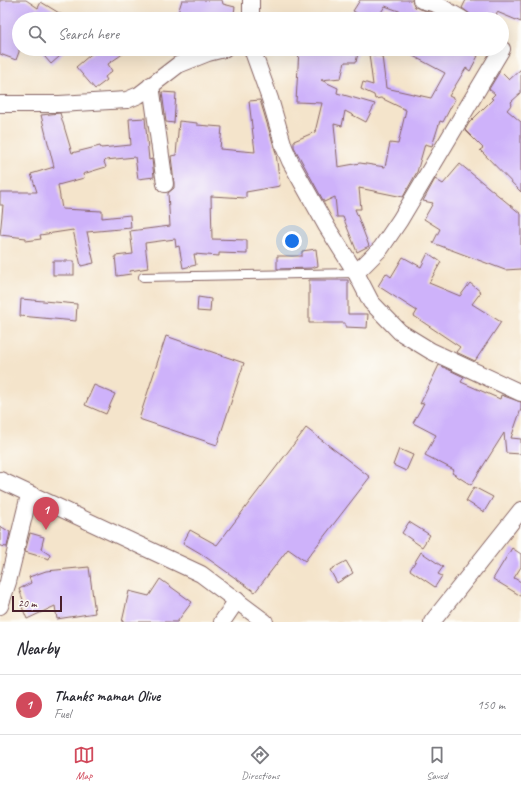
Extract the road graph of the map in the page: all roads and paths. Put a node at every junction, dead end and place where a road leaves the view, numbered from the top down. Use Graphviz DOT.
graph roads {
  1 [pos="251,0"];
  2 [pos="421,0"];
  3 [pos="251,12"];
  4 [pos="450,12"];
  5 [pos="200,56"];
  6 [pos="255,56"];
  7 [pos="497,56"];
  8 [pos="151,85"];
  9 [pos="0,104"];
  10 [pos="165,184"];
  11 [pos="356,273"];
  12 [pos="143,277"];
  13 [pos="521,393"];
  14 [pos="0,480"];
  15 [pos="29,495"];
  16 [pos="521,510"];
  17 [pos="237,600"];
  18 [pos="0,606"];
  19 [pos="222,622"];
  20 [pos="265,622"];
  21 [pos="432,622"];
  1 -- 3 [label="street"];
  2 -- 4 [label="street"];
  5 -- 8 [label="street"];
  6 -- 11 [label="street"];
  7 -- 11 [label="street"];
  8 -- 9 [label="street"];
  8 -- 10 [label="street"];
  11 -- 12 [label="lane"];
  11 -- 13 [label="street"];
  14 -- 15 [label="street"];
  15 -- 17 [label="street"];
  15 -- 18 [label="street"];
  16 -- 21 [label="street"];
  17 -- 19 [label="street"];
  17 -- 20 [label="street"];
}
